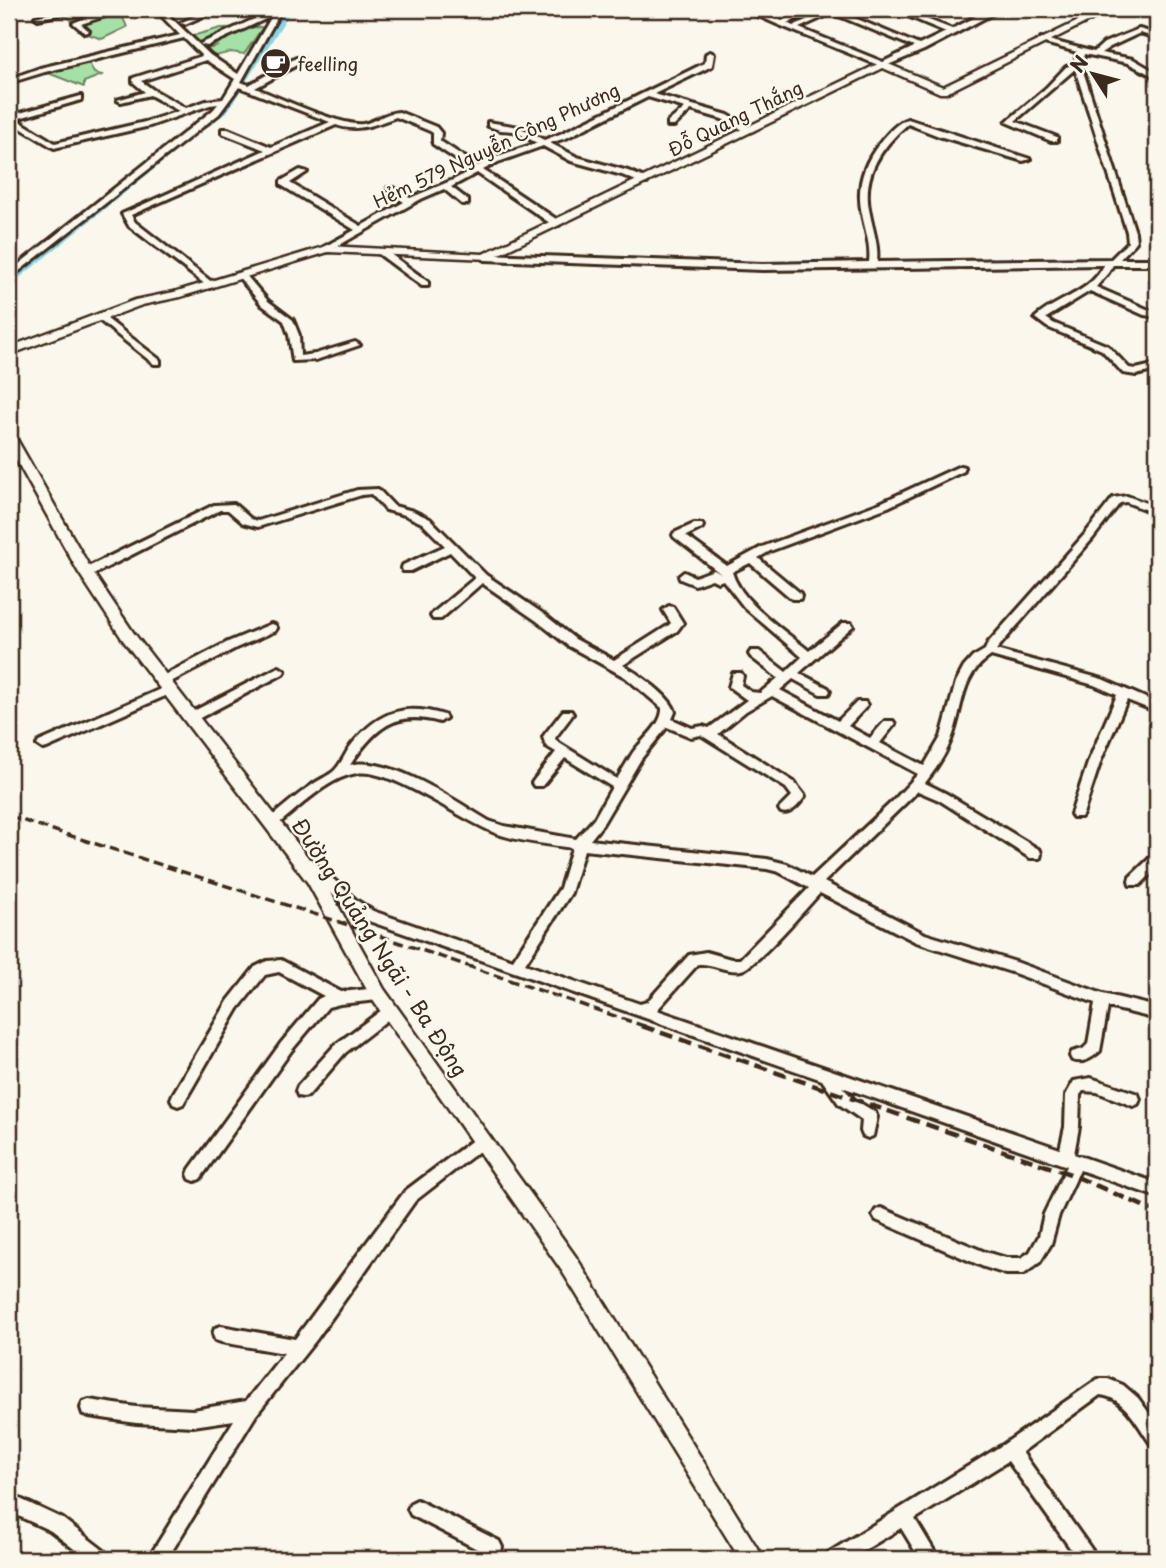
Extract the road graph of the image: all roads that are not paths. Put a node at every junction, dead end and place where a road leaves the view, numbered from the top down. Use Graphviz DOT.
graph roads {
  1 [pos="78,9"];
  2 [pos="124,9"];
  3 [pos="158,9"];
  4 [pos="216,9"];
  5 [pos="635,9"];
  6 [pos="642,9"];
  7 [pos="666,9"];
  8 [pos="684,9"];
  9 [pos="746,9"];
  10 [pos="811,9"];
  11 [pos="832,9"];
  12 [pos="894,9"];
  13 [pos="961,9"];
  14 [pos="999,9"];
  15 [pos="1089,9"];
  16 [pos="1109,9"];
  17 [pos="279,10"];
  18 [pos="38,17"];
  19 [pos="94,17"];
  20 [pos="982,17"];
  21 [pos="183,23"];
  22 [pos="781,24"];
  23 [pos="796,27"];
  24 [pos="85,31"];
  25 [pos="953,32"];
  26 [pos="185,36"];
  27 [pos="1133,36"];
  28 [pos="1157,36"];
  29 [pos="1044,40"];
  30 [pos="204,44"];
  31 [pos="1157,44"];
  32 [pos="921,48"];
  33 [pos="1081,51"];
  34 [pos="1097,53"];
  35 [pos="710,54"];
  36 [pos="207,57"];
  37 [pos="299,60"];
  38 [pos="883,65"];
  39 [pos="1077,65"];
  40 [pos="1157,76"];
  41 [pos="9,80"];
  42 [pos="242,84"];
  43 [pos="938,89"];
  44 [pos="152,92"];
  45 [pos="645,94"];
  46 [pos="78,98"];
  47 [pos="121,100"];
  48 [pos="226,101"];
  49 [pos="691,106"];
  50 [pos="185,111"];
  51 [pos="9,118"];
  52 [pos="336,122"];
  53 [pos="491,124"];
  54 [pos="671,124"];
  55 [pos="750,130"];
  56 [pos="225,131"];
  57 [pos="1054,139"];
  58 [pos="543,144"];
  59 [pos="273,151"];
  60 [pos="1026,159"];
  61 [pos="477,170"];
  62 [pos="303,172"];
  63 [pos="645,181"];
  64 [pos="445,186"];
  65 [pos="391,190"];
  66 [pos="410,202"];
  67 [pos="465,202"];
  68 [pos="556,223"];
  69 [pos="360,229"];
  70 [pos="327,249"];
  71 [pos="382,252"];
  72 [pos="485,257"];
  73 [pos="1112,261"];
  74 [pos="1157,262"];
  75 [pos="873,264"];
  76 [pos="9,276"];
  77 [pos="242,276"];
  78 [pos="425,284"];
  79 [pos="210,285"];
  80 [pos="1091,288"];
  81 [pos="1157,314"];
  82 [pos="102,318"];
  83 [pos="355,345"];
  84 [pos="9,351"];
  85 [pos="157,362"];
  86 [pos="1157,367"];
  87 [pos="9,436"];
  88 [pos="960,469"];
  89 [pos="1157,510"];
  90 [pos="698,526"];
  91 [pos="452,547"];
  92 [pos="750,557"];
  93 [pos="407,568"];
  94 [pos="86,573"];
  95 [pos="726,573"];
  96 [pos="684,576"];
  97 [pos="481,578"];
  98 [pos="796,596"];
  99 [pos="669,610"];
  100 [pos="437,616"];
  101 [pos="847,626"];
  102 [pos="271,628"];
  103 [pos="990,652"];
  104 [pos="755,654"];
  105 [pos="809,657"];
  106 [pos="615,665"];
  107 [pos="279,671"];
  108 [pos="737,676"];
  109 [pos="789,676"];
  110 [pos="165,686"];
  111 [pos="824,691"];
  112 [pos="1124,693"];
  113 [pos="767,694"];
  114 [pos="861,705"];
  115 [pos="1157,708"];
  116 [pos="567,714"];
  117 [pos="190,718"];
  118 [pos="440,718"];
  119 [pos="665,721"];
  120 [pos="889,724"];
  121 [pos="839,727"];
  122 [pos="709,734"];
  123 [pos="43,745"];
  124 [pos="871,745"];
  125 [pos="563,752"];
  126 [pos="925,772"];
  127 [pos="338,775"];
  128 [pos="538,783"];
  129 [pos="916,784"];
  130 [pos="618,785"];
  131 [pos="785,809"];
  132 [pos="1077,814"];
  133 [pos="273,822"];
  134 [pos="579,844"];
  135 [pos="1035,854"];
  136 [pos="294,855"];
  137 [pos="1157,860"];
  138 [pos="1135,881"];
  139 [pos="817,885"];
  140 [pos="516,967"];
  141 [pos="378,993"];
  142 [pos="338,997"];
  143 [pos="1102,1000"];
  144 [pos="390,1010"];
  145 [pos="640,1010"];
  146 [pos="1157,1013"];
  147 [pos="1077,1056"];
  148 [pos="827,1074"];
  149 [pos="303,1091"];
  150 [pos="178,1099"];
  151 [pos="1133,1099"];
  152 [pos="868,1131"];
  153 [pos="482,1140"];
  154 [pos="1070,1161"];
  155 [pos="195,1174"];
  156 [pos="1157,1190"];
  157 [pos="881,1215"];
  158 [pos="221,1334"];
  159 [pos="299,1348"];
  160 [pos="89,1408"];
  161 [pos="250,1409"];
  162 [pos="1157,1438"];
  163 [pos="1010,1450"];
  164 [pos="18,1507"];
  165 [pos="417,1509"];
  166 [pos="903,1516"];
  167 [pos="101,1559"];
  168 [pos="156,1559"];
  169 [pos="491,1559"];
  170 [pos="753,1559"];
  171 [pos="834,1559"];
  172 [pos="930,1559"];
  173 [pos="1088,1559"];
  1 -- 18 [label="street"];
  1 -- 19 [label="street"];
  2 -- 19 [label="street"];
  3 -- 26 [label="street"];
  4 -- 21 [label="street"];
  5 -- 6 [label="street"];
  7 -- 8 [label="street"];
  9 -- 22 [label="street"];
  10 -- 22 [label="street"];
  11 -- 23 [label="street"];
  11 -- 32 [label="street"];
  12 -- 25 [label="street"];
  13 -- 20 [label="street"];
  14 -- 20 [label="street, Đỗ Quang Thắng"];
  15 -- 43 [label="street"];
  16 -- 29 [label="street"];
  17 -- 30 [label="street"];
  17 -- 42 [label="street"];
  19 -- 24 [label="street"];
  20 -- 25 [label="street, Đỗ Quang Thắng"];
  22 -- 23 [label="street"];
  23 -- 38 [label="street"];
  25 -- 32 [label="street, Đỗ Quang Thắng"];
  26 -- 36 [label="street"];
  26 -- 41 [label="street"];
  27 -- 28 [label="street"];
  27 -- 31 [label="street"];
  27 -- 34 [label="street"];
  29 -- 33 [label="street"];
  29 -- 43 [label="street"];
  32 -- 38 [label="street, Đỗ Quang Thắng"];
  33 -- 34 [label="street"];
  33 -- 39 [label="street"];
  34 -- 40 [label="street"];
  35 -- 45 [label="street, Hẻm 579 Nguyễn Công Phương"];
  36 -- 42 [label="street"];
  36 -- 44 [label="street"];
  37 -- 42 [label="street"];
  38 -- 43 [label="street"];
  38 -- 55 [label="street, Đỗ Quang Thắng"];
  39 -- 57 [label="street"];
  39 -- 73 [label="street"];
  42 -- 48 [label="street"];
  42 -- 52 [label="street"];
  44 -- 47 [label="street"];
  44 -- 50 [label="street"];
  45 -- 49 [label="street"];
  45 -- 58 [label="street, Hẻm 579 Nguyễn Công Phương"];
  46 -- 51 [label="street"];
  48 -- 50 [label="street"];
  48 -- 76 [label="street"];
  49 -- 54 [label="street"];
  49 -- 55 [label="street"];
  50 -- 51 [label="street"];
  52 -- 59 [label="street"];
  52 -- 61 [label="street"];
  53 -- 58 [label="street"];
  55 -- 63 [label="street, Đỗ Quang Thắng"];
  56 -- 59 [label="street"];
  58 -- 61 [label="street, Hẻm 579 Nguyễn Công Phương"];
  58 -- 63 [label="street"];
  59 -- 79 [label="street"];
  60 -- 75 [label="street"];
  61 -- 64 [label="street, Hẻm 579 Nguyễn Công Phương"];
  61 -- 68 [label="street"];
  62 -- 69 [label="street"];
  63 -- 68 [label="street, Đỗ Quang Thắng"];
  64 -- 66 [label="street, Hẻm 579 Nguyễn Công Phương"];
  64 -- 67 [label="street"];
  65 -- 66 [label="street"];
  66 -- 69 [label="street, Hẻm 579 Nguyễn Công Phương"];
  68 -- 72 [label="street, Đỗ Quang Thắng"];
  69 -- 70 [label="street, Hẻm 579 Nguyễn Công Phương"];
  70 -- 71 [label="street"];
  70 -- 77 [label="street, Hẻm 579 Nguyễn Công Phương"];
  71 -- 72 [label="street"];
  71 -- 78 [label="street"];
  72 -- 75 [label="street"];
  73 -- 74 [label="street"];
  73 -- 75 [label="street"];
  73 -- 80 [label="street"];
  77 -- 79 [label="street, Hẻm 579 Nguyễn Công Phương"];
  77 -- 83 [label="street"];
  79 -- 82 [label="street, Hẻm 579 Nguyễn Công Phương"];
  80 -- 81 [label="street"];
  80 -- 86 [label="street"];
  82 -- 84 [label="street, Hẻm 579 Nguyễn Công Phương"];
  82 -- 85 [label="street"];
  87 -- 94 [label="street, Đường Quảng Ngãi - Ba Động"];
  88 -- 92 [label="street"];
  89 -- 103 [label="street"];
  90 -- 95 [label="street"];
  91 -- 93 [label="street"];
  91 -- 94 [label="street"];
  91 -- 97 [label="street"];
  92 -- 95 [label="street"];
  92 -- 98 [label="street"];
  94 -- 110 [label="street, Đường Quảng Ngãi - Ba Động"];
  95 -- 96 [label="street"];
  95 -- 105 [label="street"];
  97 -- 100 [label="street"];
  97 -- 106 [label="street"];
  99 -- 106 [label="street"];
  101 -- 105 [label="street"];
  102 -- 110 [label="street"];
  103 -- 112 [label="street"];
  103 -- 126 [label="street"];
  104 -- 109 [label="street"];
  105 -- 109 [label="street"];
  106 -- 119 [label="street"];
  107 -- 117 [label="street"];
  108 -- 113 [label="street"];
  109 -- 111 [label="street"];
  109 -- 113 [label="street"];
  110 -- 117 [label="street, Đường Quảng Ngãi - Ba Động"];
  110 -- 123 [label="street"];
  112 -- 115 [label="street"];
  112 -- 132 [label="street"];
  113 -- 121 [label="street"];
  113 -- 122 [label="street"];
  114 -- 121 [label="street"];
  116 -- 125 [label="street"];
  117 -- 133 [label="street, Đường Quảng Ngãi - Ba Động"];
  118 -- 127 [label="street"];
  119 -- 122 [label="street"];
  119 -- 130 [label="street"];
  120 -- 124 [label="street"];
  121 -- 124 [label="street"];
  122 -- 131 [label="street"];
  124 -- 126 [label="street"];
  125 -- 128 [label="street"];
  125 -- 130 [label="street"];
  126 -- 129 [label="street"];
  127 -- 133 [label="street"];
  127 -- 134 [label="street"];
  129 -- 135 [label="street"];
  129 -- 139 [label="street"];
  130 -- 134 [label="street"];
  133 -- 136 [label="street, Đường Quảng Ngãi - Ba Động"];
  134 -- 139 [label="street"];
  134 -- 140 [label="street"];
  136 -- 140 [label="street"];
  136 -- 141 [label="street, Đường Quảng Ngãi - Ba Động"];
  137 -- 138 [label="street"];
  139 -- 143 [label="street"];
  139 -- 145 [label="street"];
  140 -- 145 [label="street"];
  141 -- 142 [label="street"];
  141 -- 144 [label="street, Đường Quảng Ngãi - Ba Động"];
  142 -- 150 [label="street"];
  142 -- 155 [label="street"];
  143 -- 146 [label="street"];
  143 -- 147 [label="street"];
  144 -- 149 [label="street"];
  144 -- 153 [label="street, Đường Quảng Ngãi - Ba Động"];
  145 -- 148 [label="street"];
  148 -- 152 [label="street"];
  148 -- 154 [label="street"];
  151 -- 154 [label="street"];
  153 -- 159 [label="street"];
  153 -- 170 [label="street, Đường Quảng Ngãi - Ba Động"];
  154 -- 156 [label="street"];
  154 -- 157 [label="street"];
  158 -- 159 [label="street"];
  159 -- 161 [label="street"];
  160 -- 161 [label="street"];
  161 -- 168 [label="street"];
  162 -- 163 [label="street"];
  163 -- 166 [label="street"];
  163 -- 173 [label="street"];
  164 -- 167 [label="street"];
  165 -- 169 [label="street"];
  166 -- 171 [label="street"];
  166 -- 172 [label="street"];
}
